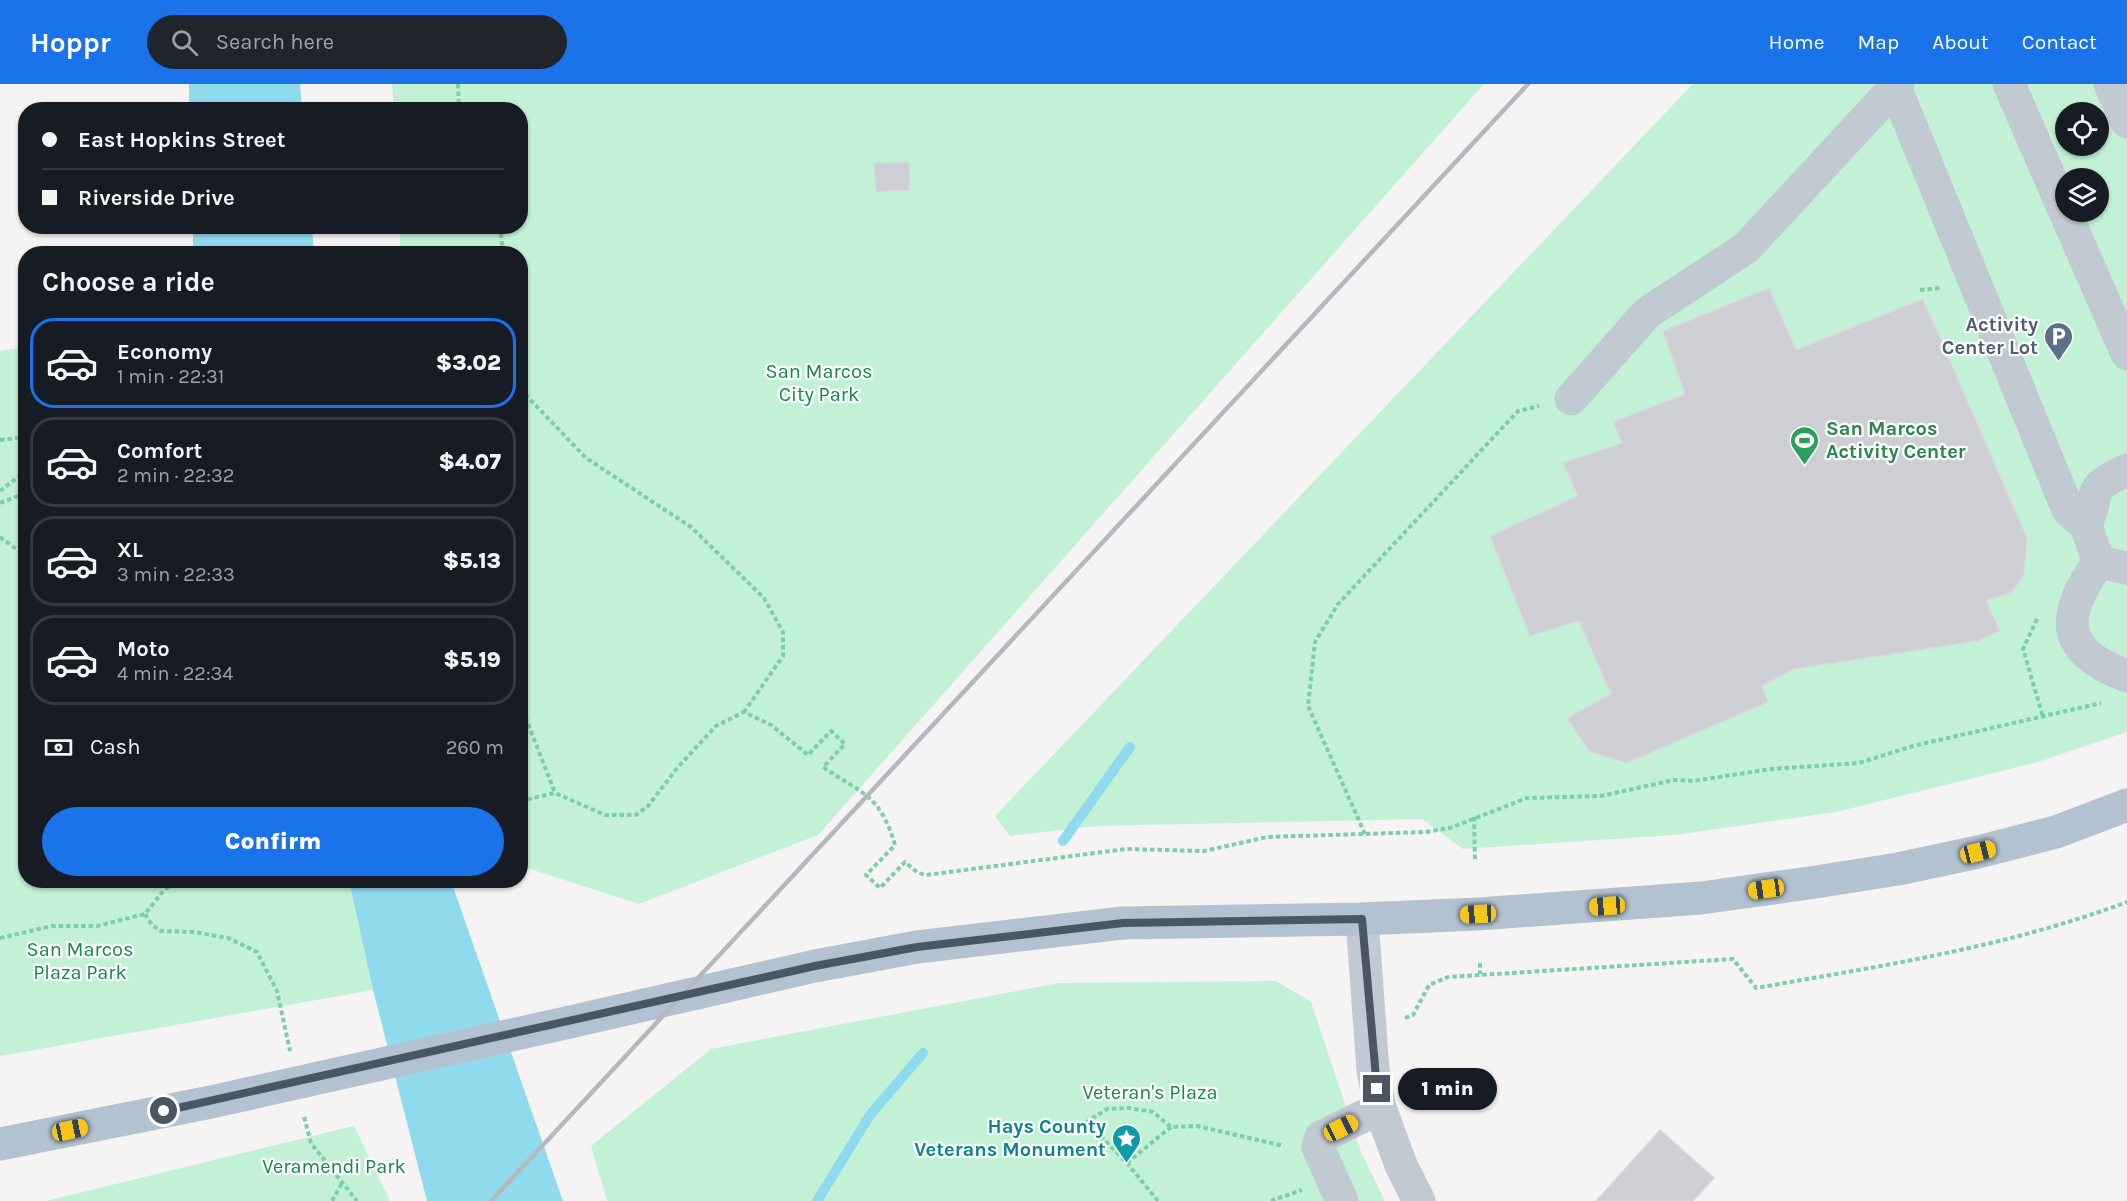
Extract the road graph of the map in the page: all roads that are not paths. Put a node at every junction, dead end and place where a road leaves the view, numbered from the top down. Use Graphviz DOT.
graph roads {
  1 [pos="2009,84"];
  2 [pos="2110,84"];
  3 [pos="1897,86"];
  4 [pos="2127,122"];
  5 [pos="2127,354"];
  6 [pos="1571,399"];
  7 [pos="2127,470"];
  8 [pos="2086,526"];
  9 [pos="2113,565"];
  10 [pos="2127,676"];
  11 [pos="2127,805"];
  12 [pos="1362,919"];
  13 [pos="1380,1108"];
  14 [pos="0,1144"];
  15 [pos="1342,1201"];
  16 [pos="1419,1201"];
  1 -- 5 [label="street"];
  2 -- 4 [label="street"];
  3 -- 6 [label="street"];
  3 -- 8 [label="street"];
  7 -- 8 [label="street"];
  8 -- 9 [label="street"];
  9 -- 10 [label="street"];
  11 -- 12 [label="main road"];
  12 -- 13 [label="street"];
  12 -- 14 [label="main road, bridge"];
  13 -- 15 [label="street"];
  13 -- 16 [label="street"];
}
